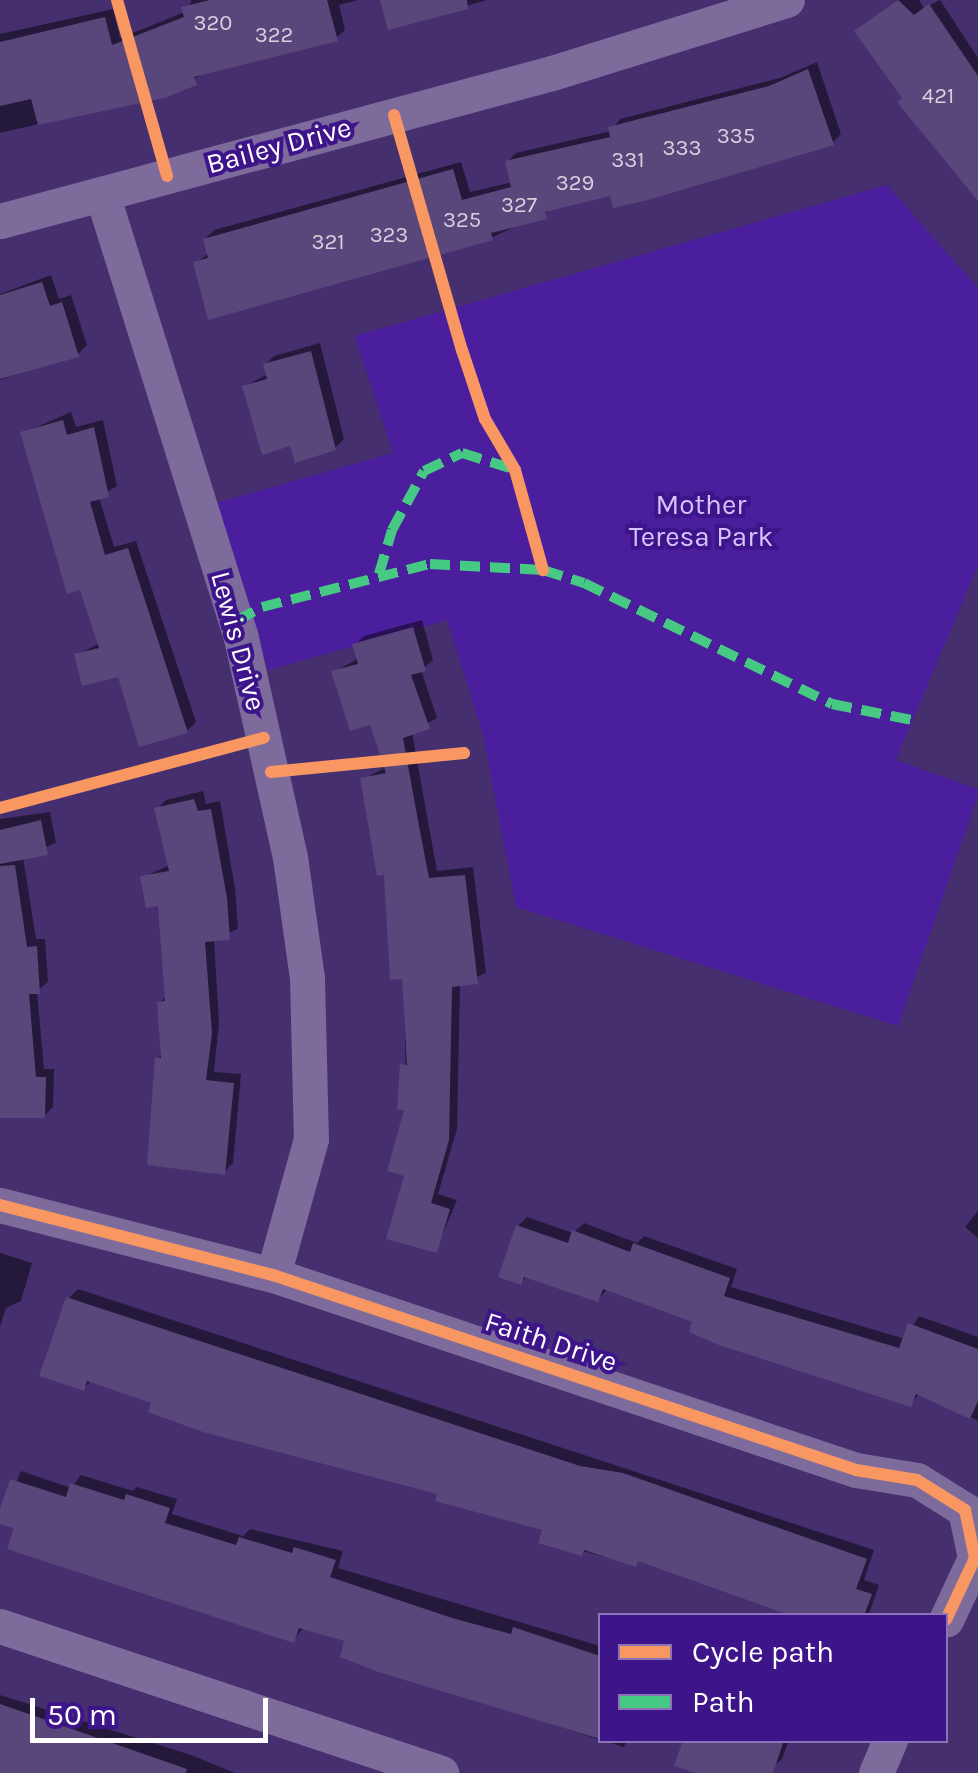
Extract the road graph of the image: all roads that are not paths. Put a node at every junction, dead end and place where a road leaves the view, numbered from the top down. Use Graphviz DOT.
graph roads {
  1 [pos="787,0"];
  2 [pos="102,194"];
  3 [pos="0,221"];
  4 [pos="0,1205"];
  5 [pos="273,1276"];
  6 [pos="948,1616"];
  7 [pos="0,1626"];
  8 [pos="889,1743"];
  9 [pos="441,1773"];
  10 [pos="876,1773"];
  1 -- 2 [label="street, Bailey Drive"];
  2 -- 3 [label="street, Bailey Drive"];
  2 -- 5 [label="street, Lewis Drive"];
  4 -- 5 [label="street, Faith Drive"];
  5 -- 6 [label="street, Faith Drive"];
  7 -- 9 [label="street"];
  8 -- 10 [label="street"];
}
